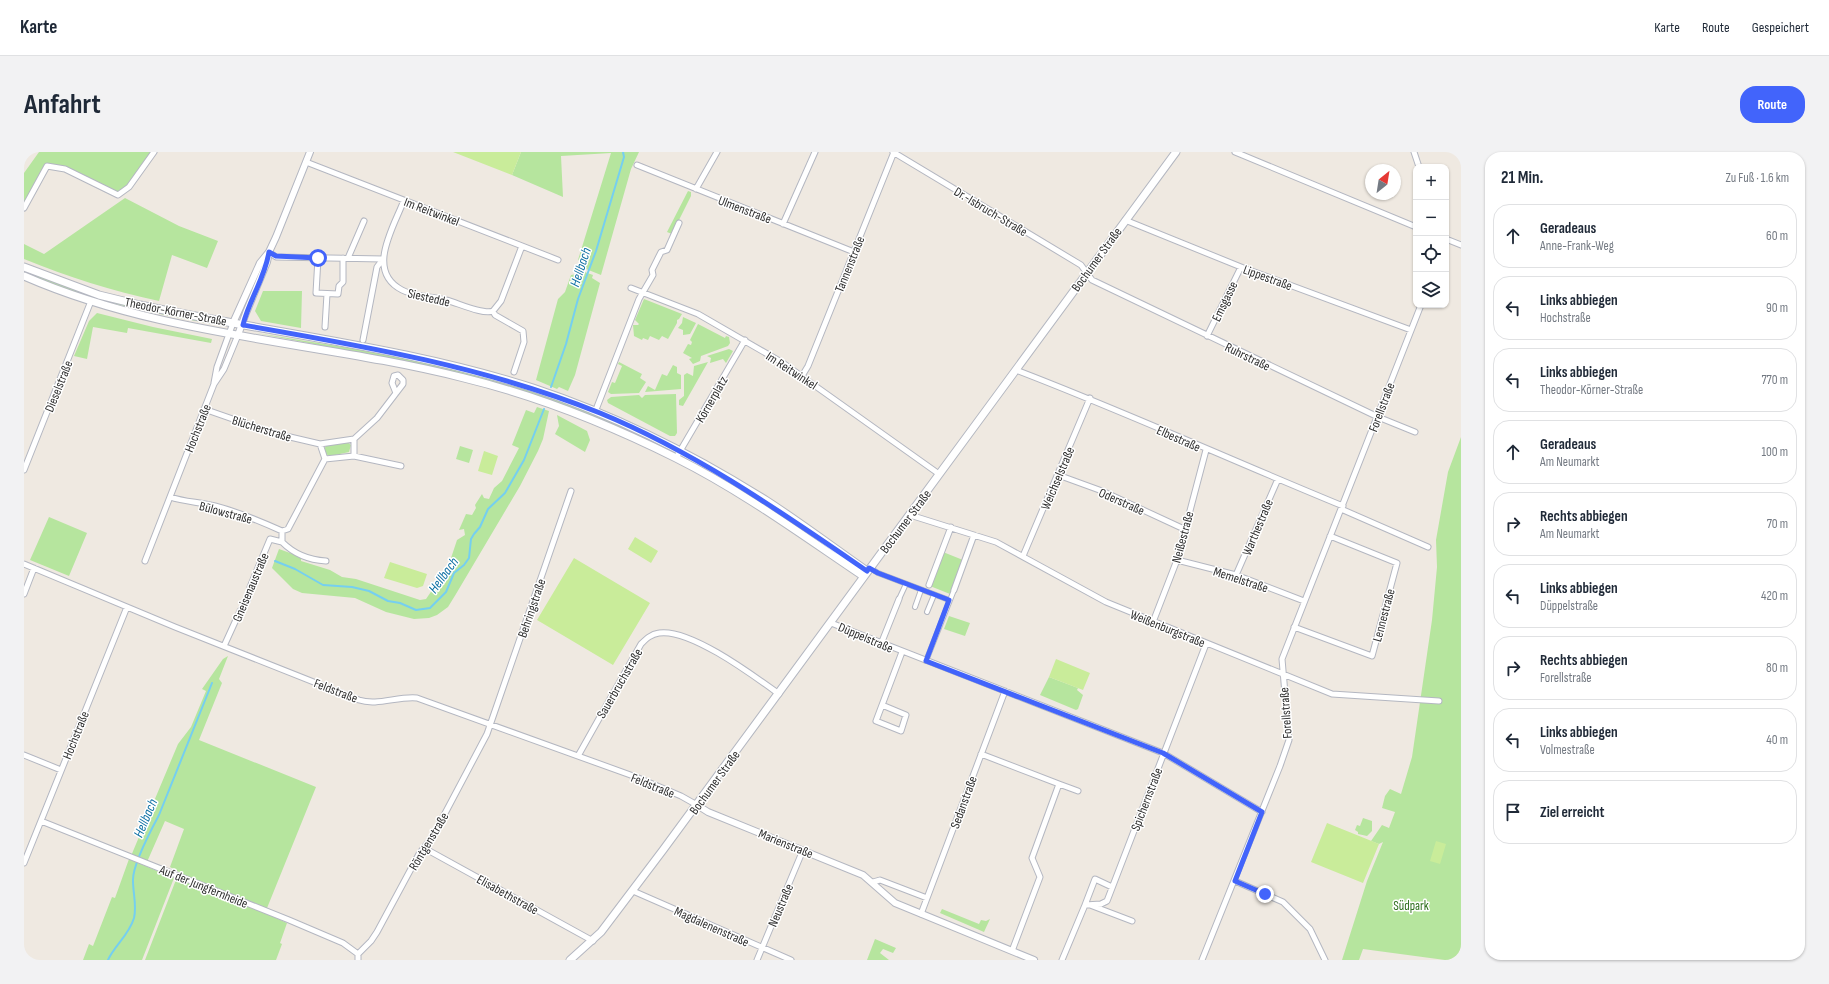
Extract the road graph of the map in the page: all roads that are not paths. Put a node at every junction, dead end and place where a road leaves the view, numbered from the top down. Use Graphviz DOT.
graph roads {
  1 [pos="154,152"];
  2 [pos="310,152"];
  3 [pos="717,152"];
  4 [pos="815,152"];
  5 [pos="894,152"];
  6 [pos="1176,152"];
  7 [pos="1235,152"];
  8 [pos="1414,152"];
  9 [pos="306,162"];
  10 [pos="1418,164"];
  11 [pos="637,166"];
  12 [pos="696,189"];
  13 [pos="404,200"];
  14 [pos="24,208"];
  15 [pos="1125,220"];
  16 [pos="364,221"];
  17 [pos="680,223"];
  18 [pos="783,224"];
  19 [pos="1413,226"];
  20 [pos="1449,241"];
  21 [pos="1461,245"];
  22 [pos="522,246"];
  23 [pos="269,252"];
  24 [pos="854,252"];
  25 [pos="318,258"];
  26 [pos="346,258"];
  27 [pos="383,259"];
  28 [pos="558,260"];
  29 [pos="24,267"];
  30 [pos="1241,267"];
  31 [pos="1087,273"];
  32 [pos="24,276"];
  33 [pos="631,288"];
  34 [pos="643,293"];
  35 [pos="327,294"];
  36 [pos="91,301"];
  37 [pos="1420,308"];
  38 [pos="493,311"];
  39 [pos="233,323"];
  40 [pos="243,325"];
  41 [pos="325,327"];
  42 [pos="1411,330"];
  43 [pos="230,334"];
  44 [pos="238,335"];
  45 [pos="1207,336"];
  46 [pos="363,340"];
  47 [pos="745,340"];
  48 [pos="1016,370"];
  49 [pos="514,372"];
  50 [pos="802,376"];
  51 [pos="214,384"];
  52 [pos="396,393"];
  53 [pos="1090,398"];
  54 [pos="598,407"];
  55 [pos="204,409"];
  56 [pos="1378,417"];
  57 [pos="1414,432"];
  58 [pos="354,439"];
  59 [pos="320,444"];
  60 [pos="1206,450"];
  61 [pos="680,451"];
  62 [pos="354,456"];
  63 [pos="676,458"];
  64 [pos="325,459"];
  65 [pos="401,466"];
  66 [pos="24,470"];
  67 [pos="939,474"];
  68 [pos="1058,475"];
  69 [pos="1278,479"];
  70 [pos="571,491"];
  71 [pos="757,496"];
  72 [pos="170,497"];
  73 [pos="753,503"];
  74 [pos="1342,507"];
  75 [pos="910,515"];
  76 [pos="951,527"];
  77 [pos="1184,529"];
  78 [pos="282,531"];
  79 [pos="974,534"];
  80 [pos="1330,536"];
  81 [pos="282,542"];
  82 [pos="1428,547"];
  83 [pos="1023,556"];
  84 [pos="145,560"];
  85 [pos="1177,560"];
  86 [pos="326,561"];
  87 [pos="24,564"];
  88 [pos="34,568"];
  89 [pos="867,572"];
  90 [pos="1236,575"];
  91 [pos="906,584"];
  92 [pos="929,585"];
  93 [pos="954,590"];
  94 [pos="924,591"];
  95 [pos="24,594"];
  96 [pos="934,595"];
  97 [pos="900,599"];
  98 [pos="949,600"];
  99 [pos="1304,601"];
  100 [pos="126,607"];
  101 [pos="915,607"];
  102 [pos="927,612"];
  103 [pos="831,622"];
  104 [pos="1153,622"];
  105 [pos="1294,627"];
  106 [pos="881,644"];
  107 [pos="1206,644"];
  108 [pos="224,646"];
  109 [pos="902,652"];
  110 [pos="926,661"];
  111 [pos="1282,674"];
  112 [pos="1005,691"];
  113 [pos="778,694"];
  114 [pos="1439,701"];
  115 [pos="882,705"];
  116 [pos="491,725"];
  117 [pos="1163,753"];
  118 [pos="981,754"];
  119 [pos="24,755"];
  120 [pos="578,756"];
  121 [pos="61,770"];
  122 [pos="1059,784"];
  123 [pos="1078,791"];
  124 [pos="697,805"];
  125 [pos="1262,812"];
  126 [pos="41,821"];
  127 [pos="424,848"];
  128 [pos="803,850"];
  129 [pos="24,863"];
  130 [pos="1235,881"];
  131 [pos="873,882"];
  132 [pos="1112,886"];
  133 [pos="633,891"];
  134 [pos="928,898"];
  135 [pos="1087,905"];
  136 [pos="921,914"];
  137 [pos="1132,921"];
  138 [pos="592,941"];
  139 [pos="762,949"];
  140 [pos="1012,951"];
  141 [pos="358,954"];
  142 [pos="358,960"];
  143 [pos="570,960"];
  144 [pos="757,960"];
  145 [pos="791,960"];
  146 [pos="1034,960"];
  147 [pos="1062,960"];
  148 [pos="1202,960"];
  149 [pos="1325,960"];
  1 -- 14 [label="street"];
  2 -- 9 [label="street, Hochstraße"];
  3 -- 12 [label="street"];
  4 -- 18 [label="street"];
  5 -- 24 [label="street, Tannenstraße"];
  5 -- 31 [label="street, Dr.-Isbruch-Straße"];
  6 -- 15 [label="main road, Bochumer Straße"];
  7 -- 19 [label="street"];
  8 -- 10 [label="street"];
  9 -- 13 [label="street, Im Reitwinkel"];
  9 -- 23 [label="street, Hochstraße"];
  11 -- 12 [label="street, Ulmenstraße"];
  12 -- 18 [label="street, Ulmenstraße"];
  13 -- 22 [label="street, Im Reitwinkel"];
  13 -- 27 [label="street"];
  15 -- 30 [label="street, Lippestraße"];
  15 -- 31 [label="main road, Bochumer Straße"];
  16 -- 26 [label="street"];
  17 -- 34 [label="street"];
  18 -- 24 [label="street, Ulmenstraße"];
  20 -- 21 [label="street"];
  22 -- 28 [label="street, Im Reitwinkel"];
  22 -- 38 [label="street"];
  23 -- 25 [label="street"];
  23 -- 39 [label="street, Hochstraße"];
  23 -- 40 [label="street, Hochstraße"];
  24 -- 50 [label="street, Tannenstraße"];
  25 -- 26 [label="street"];
  25 -- 35 [label="street"];
  26 -- 27 [label="street"];
  26 -- 35 [label="street"];
  27 -- 38 [label="street, Siestedde"];
  27 -- 46 [label="street"];
  29 -- 39 [label="main road, Theodor-Körner-Straße"];
  30 -- 42 [label="street, Lippestraße"];
  30 -- 45 [label="street, Emsgasse"];
  31 -- 45 [label="street, Ruhrstraße"];
  31 -- 48 [label="main road, Bochumer Straße"];
  32 -- 36 [label="main road, Theodor-Körner-Straße"];
  33 -- 34 [label="street, Im Reitwinkel"];
  34 -- 47 [label="street, Im Reitwinkel"];
  34 -- 54 [label="street"];
  35 -- 41 [label="street"];
  36 -- 43 [label="main road, Theodor-Körner-Straße"];
  36 -- 66 [label="street, Dieselstraße"];
  37 -- 42 [label="street, Forellstraße"];
  38 -- 49 [label="street"];
  39 -- 40 [label="main road, Theodor-Körner-Straße"];
  39 -- 43 [label="street, Hochstraße"];
  40 -- 44 [label="street, Hochstraße"];
  40 -- 61 [label="main road, Theodor-Körner-Straße"];
  42 -- 56 [label="street, Forellstraße"];
  43 -- 44 [label="main road, Theodor-Körner-Straße"];
  43 -- 51 [label="street, Hochstraße"];
  44 -- 51 [label="street, Hochstraße"];
  44 -- 63 [label="main road, Theodor-Körner-Straße"];
  45 -- 56 [label="street, Ruhrstraße"];
  47 -- 50 [label="street, Im Reitwinkel"];
  47 -- 61 [label="street, Körnerplatz"];
  48 -- 53 [label="street, Elbestraße"];
  48 -- 67 [label="main road, Bochumer Straße"];
  50 -- 67 [label="street, Im Reitwinkel"];
  51 -- 55 [label="street, Hochstraße"];
  52 -- 58 [label="street"];
  53 -- 60 [label="street, Elbestraße"];
  53 -- 68 [label="street, Weichselstraße"];
  55 -- 59 [label="street, Blücherstraße"];
  55 -- 72 [label="street, Hochstraße"];
  56 -- 57 [label="street, Ruhrstraße"];
  56 -- 74 [label="street, Forellstraße"];
  58 -- 59 [label="street, Blücherstraße"];
  58 -- 62 [label="street"];
  59 -- 64 [label="street"];
  60 -- 69 [label="street, Elbestraße"];
  60 -- 77 [label="street, Neißestraße"];
  61 -- 63 [label="street, Körnerplatz"];
  61 -- 71 [label="main road, Theodor-Körner-Straße"];
  62 -- 64 [label="street"];
  62 -- 65 [label="street"];
  63 -- 73 [label="main road, Theodor-Körner-Straße"];
  64 -- 78 [label="street"];
  67 -- 75 [label="main road, Bochumer Straße"];
  68 -- 77 [label="street, Oderstraße"];
  68 -- 83 [label="street, Weichselstraße"];
  69 -- 74 [label="street, Elbestraße"];
  69 -- 90 [label="street, Warthestraße"];
  70 -- 116 [label="street, Behringstraße"];
  71 -- 73 [label="main road"];
  71 -- 89 [label="main road, Theodor-Körner-Straße"];
  72 -- 78 [label="street, Bülowstraße"];
  72 -- 84 [label="street, Hochstraße"];
  73 -- 89 [label="main road, Theodor-Körner-Straße"];
  74 -- 80 [label="street, Forellstraße"];
  74 -- 82 [label="street"];
  75 -- 76 [label="street, Weißenburgstraße"];
  75 -- 89 [label="main road, Bochumer Straße"];
  76 -- 79 [label="street, Weißenburgstraße"];
  76 -- 92 [label="street"];
  77 -- 85 [label="street, Neißestraße"];
  78 -- 81 [label="street, Gneisenaustraße"];
  79 -- 83 [label="street, Weißenburgstraße"];
  79 -- 93 [label="street"];
  80 -- 99 [label="street, Forellstraße"];
  80 -- 105 [label="street, Lennestraße"];
  81 -- 86 [label="street, Gneisenaustraße"];
  81 -- 108 [label="street, Gneisenaustraße"];
  83 -- 104 [label="street, Weißenburgstraße"];
  85 -- 90 [label="street, Memelstraße"];
  85 -- 104 [label="street, Neißestraße"];
  87 -- 88 [label="street, Feldstraße"];
  88 -- 95 [label="street"];
  88 -- 100 [label="street, Feldstraße"];
  89 -- 91 [label="street"];
  89 -- 103 [label="main road, Bochumer Straße"];
  90 -- 99 [label="street, Memelstraße"];
  91 -- 94 [label="street"];
  91 -- 97 [label="street"];
  92 -- 94 [label="street"];
  93 -- 98 [label="street"];
  94 -- 96 [label="street"];
  94 -- 101 [label="street"];
  96 -- 98 [label="street"];
  96 -- 102 [label="street"];
  97 -- 106 [label="street"];
  98 -- 110 [label="street"];
  99 -- 105 [label="street, Forellstraße"];
  100 -- 108 [label="street, Feldstraße"];
  100 -- 121 [label="street, Hochstraße"];
  103 -- 106 [label="street, Düppelstraße"];
  103 -- 113 [label="main road, Bochumer Straße"];
  104 -- 107 [label="street, Weißenburgstraße"];
  105 -- 111 [label="street, Forellstraße"];
  106 -- 109 [label="street, Düppelstraße"];
  107 -- 111 [label="street, Weißenburgstraße"];
  107 -- 117 [label="street, Spichernstraße"];
  108 -- 116 [label="street, Feldstraße"];
  109 -- 110 [label="street, Düppelstraße"];
  109 -- 115 [label="street, Düppelstraße"];
  110 -- 112 [label="street, Düppelstraße"];
  111 -- 114 [label="street, Weißenburgstraße"];
  111 -- 125 [label="street, Forellstraße"];
  112 -- 117 [label="street, Düppelstraße"];
  112 -- 118 [label="street, Sedanstraße"];
  113 -- 120 [label="street, Sauerbruchstraße"];
  113 -- 124 [label="main road, Bochumer Straße"];
  115 -- 115 [label="street, Düppelstraße"];
  116 -- 120 [label="street, Feldstraße"];
  116 -- 127 [label="street, Röntgenstraße"];
  117 -- 125 [label="street, Düppelstraße"];
  117 -- 132 [label="street, Spichernstraße"];
  118 -- 122 [label="street"];
  118 -- 134 [label="street, Sedanstraße"];
  119 -- 121 [label="street"];
  120 -- 124 [label="street, Feldstraße"];
  121 -- 126 [label="street, Hochstraße"];
  122 -- 123 [label="street"];
  122 -- 140 [label="street"];
  124 -- 128 [label="street, Marienstraße"];
  124 -- 133 [label="main road, Bochumer Straße"];
  125 -- 130 [label="street, Forellstraße"];
  126 -- 129 [label="street, Hochstraße"];
  126 -- 141 [label="street, Auf der Jungfernheide"];
  127 -- 138 [label="street, Elisabethstraße"];
  127 -- 141 [label="street, Röntgenstraße"];
  128 -- 131 [label="street, Marienstraße"];
  128 -- 139 [label="street, Neustraße"];
  130 -- 148 [label="street, Forellstraße"];
  130 -- 149 [label="street"];
  131 -- 134 [label="street, Marienstraße"];
  131 -- 136 [label="street, Marienstraße"];
  132 -- 135 [label="street, Spichernstraße"];
  132 -- 135 [label="street"];
  133 -- 138 [label="main road, Bochumer Straße"];
  133 -- 139 [label="street, Magdalenenstraße"];
  134 -- 136 [label="street, Sedanstraße"];
  135 -- 137 [label="street"];
  135 -- 147 [label="street"];
  136 -- 140 [label="street, Marienstraße"];
  138 -- 143 [label="main road, Bochumer Straße"];
  139 -- 144 [label="street, Neustraße"];
  139 -- 145 [label="street, Magdalenenstraße"];
  140 -- 146 [label="street, Marienstraße"];
  141 -- 142 [label="street"];
}
